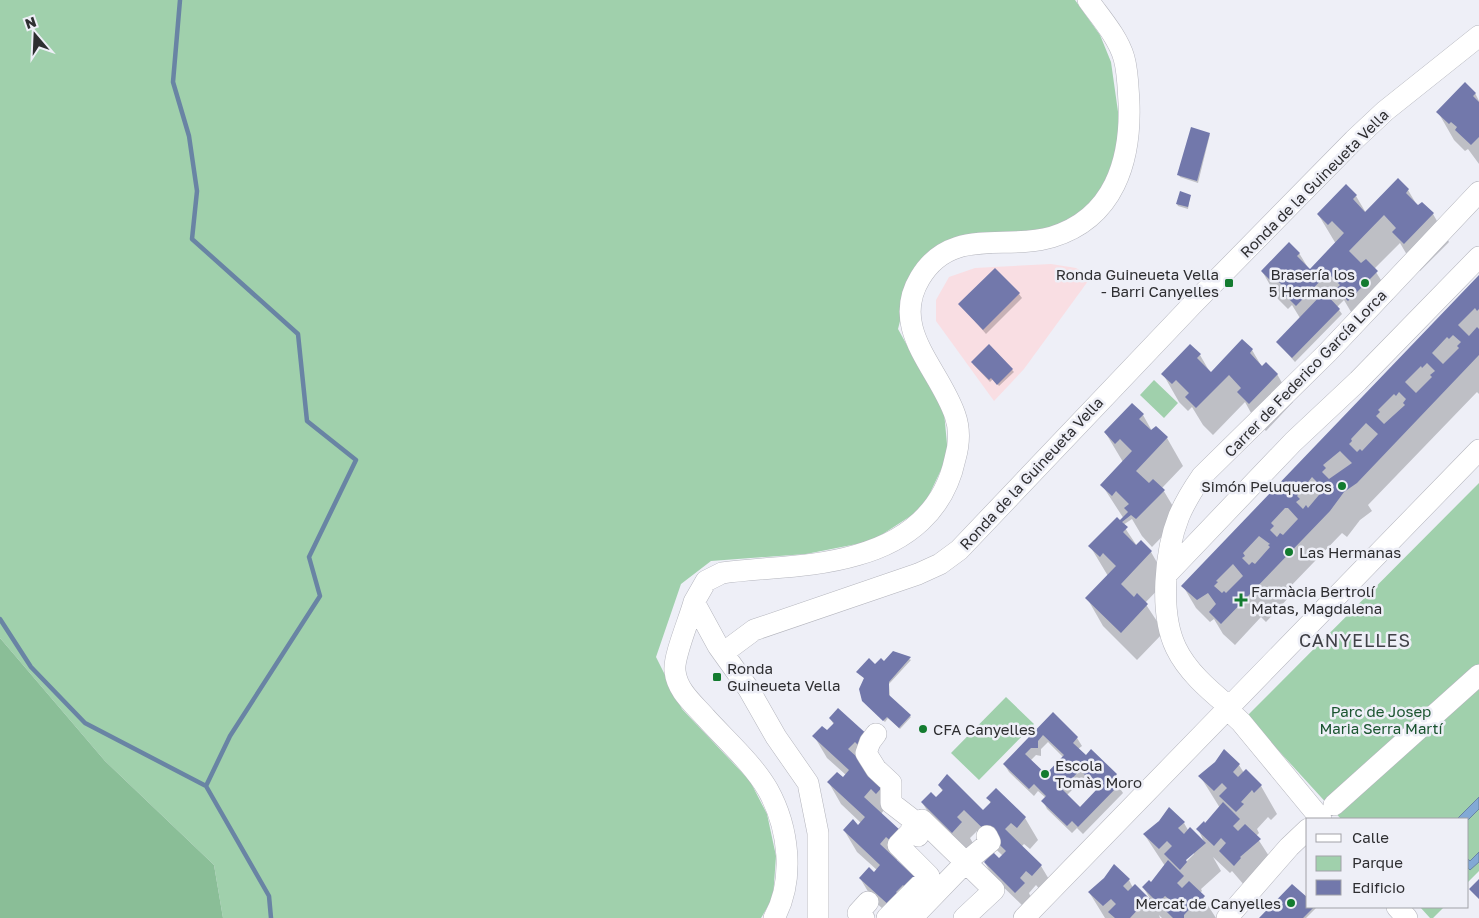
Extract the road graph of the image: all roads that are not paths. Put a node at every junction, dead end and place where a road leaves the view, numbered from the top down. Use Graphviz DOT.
graph roads {
  1 [pos="1088,0"];
  2 [pos="1479,36"];
  3 [pos="1479,192"];
  4 [pos="1479,257"];
  5 [pos="1479,450"];
  6 [pos="1167,574"];
  7 [pos="694,602"];
  8 [pos="723,654"];
  9 [pos="1479,675"];
  10 [pos="1227,709"];
  11 [pos="876,734"];
  12 [pos="1320,818"];
  13 [pos="1306,831"];
  14 [pos="922,833"];
  15 [pos="987,836"];
  16 [pos="955,837"];
  17 [pos="966,862"];
  18 [pos="1398,908"];
  19 [pos="774,918"];
  20 [pos="818,918"];
  21 [pos="888,918"];
  22 [pos="912,918"];
  23 [pos="964,918"];
  24 [pos="1024,918"];
  25 [pos="1227,918"];
  26 [pos="1407,918"];
  1 -- 7 [label="street"];
  2 -- 8 [label="street, Ronda de la Guineueta Vella"];
  3 -- 6 [label="street, Carrer de Federico García Lorca"];
  4 -- 6 [label="street"];
  5 -- 10 [label="street"];
  6 -- 10 [label="street, Carrer de Federico García Lorca"];
  7 -- 8 [label="street"];
  7 -- 19 [label="street"];
  8 -- 20 [label="street"];
  9 -- 12 [label="street"];
  10 -- 12 [label="street, Carrer de Federico García Lorca"];
  10 -- 24 [label="street"];
  11 -- 14 [label="street"];
  13 -- 25 [label="street"];
  14 -- 16 [label="street"];
  14 -- 17 [label="street"];
  14 -- 21 [label="street"];
  15 -- 17 [label="street"];
  17 -- 22 [label="street"];
  17 -- 23 [label="street"];
  18 -- 26 [label="street"];
}
